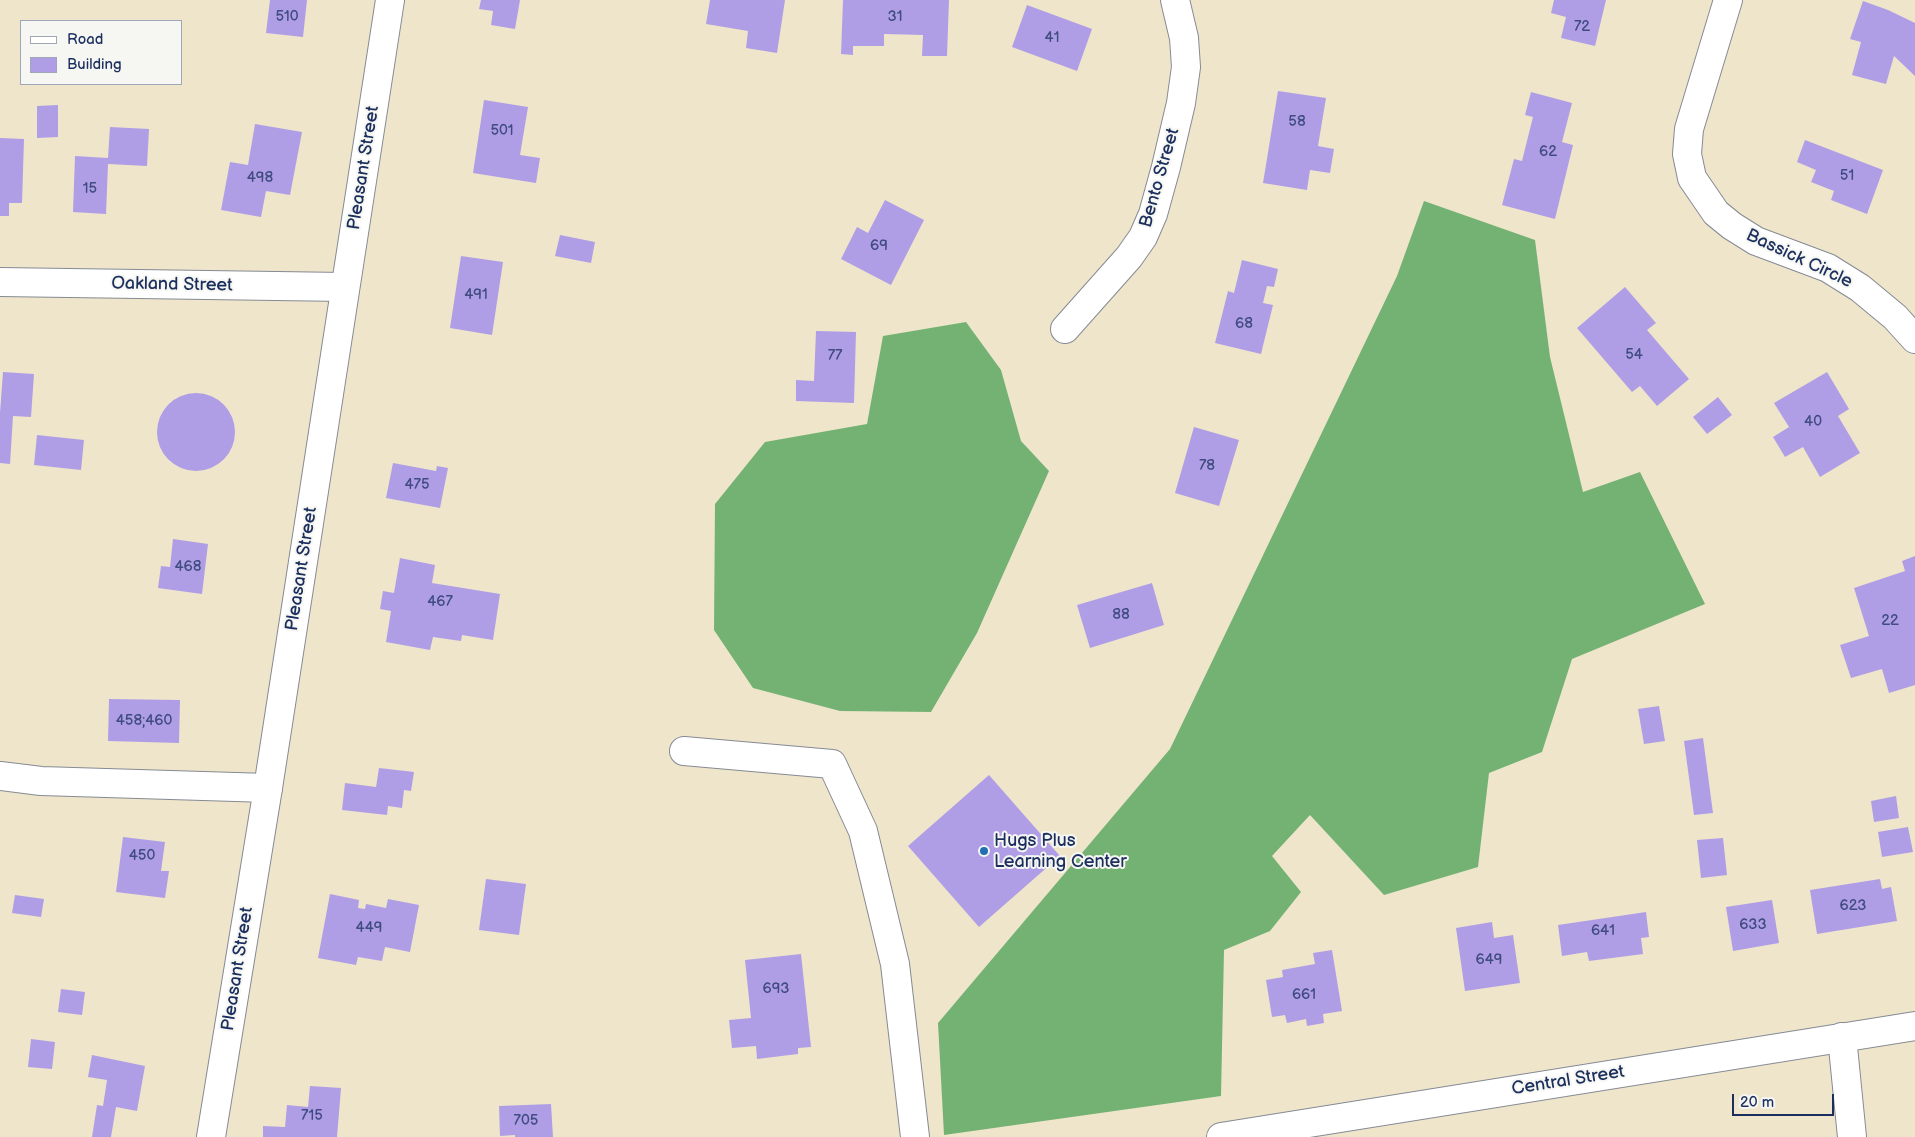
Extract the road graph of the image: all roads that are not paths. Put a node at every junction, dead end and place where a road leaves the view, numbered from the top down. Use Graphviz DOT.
graph roads {
  1 [pos="390,0"];
  2 [pos="1174,0"];
  3 [pos="1728,0"];
  4 [pos="0,282"];
  5 [pos="345,287"];
  6 [pos="1065,329"];
  7 [pos="1915,339"];
  8 [pos="684,751"];
  9 [pos="0,776"];
  10 [pos="268,788"];
  11 [pos="1915,1026"];
  12 [pos="1842,1036"];
  13 [pos="211,1137"];
  14 [pos="915,1137"];
  15 [pos="1221,1137"];
  16 [pos="1852,1137"];
  1 -- 5 [label="main road, Pleasant Street"];
  2 -- 6 [label="main road, Bento Street"];
  3 -- 7 [label="main road, Bassick Circle"];
  4 -- 5 [label="main road, Oakland Street"];
  5 -- 10 [label="main road, Pleasant Street"];
  8 -- 14 [label="main road"];
  9 -- 10 [label="main road"];
  10 -- 13 [label="main road, Pleasant Street"];
  11 -- 12 [label="main road, Central Street"];
  12 -- 15 [label="main road, Central Street"];
  12 -- 16 [label="main road"];
}
